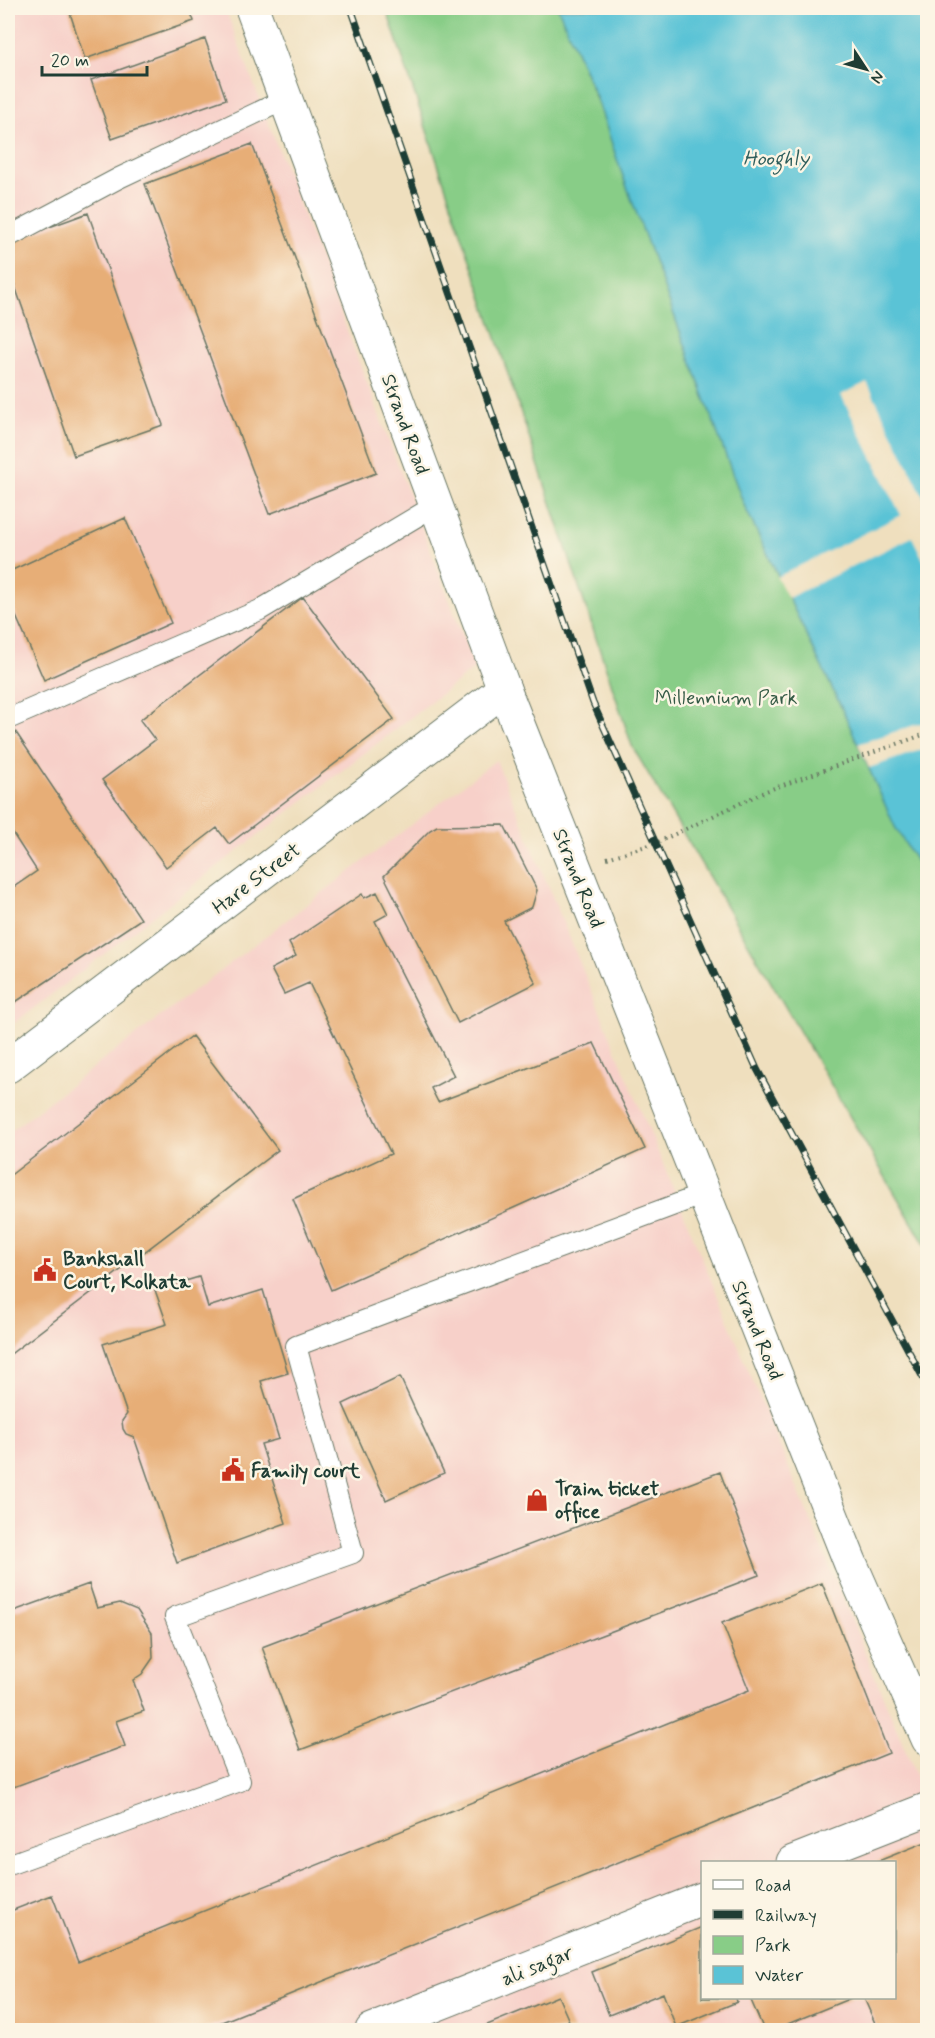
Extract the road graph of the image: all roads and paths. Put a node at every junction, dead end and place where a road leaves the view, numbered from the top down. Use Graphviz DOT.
graph roads {
  1 [pos="252,8"];
  2 [pos="286,99"];
  3 [pos="8,237"];
  4 [pos="436,505"];
  5 [pos="504,690"];
  6 [pos="8,720"];
  7 [pos="927,733"];
  8 [pos="575,868"];
  9 [pos="8,1066"];
  10 [pos="704,1194"];
  11 [pos="927,1739"];
  12 [pos="927,1809"];
  13 [pos="798,1861"];
  14 [pos="8,1865"];
  15 [pos="701,1899"];
  16 [pos="372,2031"];
  1 -- 2 [label="main road, Strand Road"];
  2 -- 3 [label="lane"];
  2 -- 4 [label="main road, Strand Road"];
  4 -- 5 [label="main road, Strand Road"];
  4 -- 6 [label="lane"];
  5 -- 8 [label="main road, Strand Road"];
  5 -- 9 [label="main road, Hare Street"];
  7 -- 8 [label="path"];
  8 -- 10 [label="main road, Strand Road"];
  10 -- 11 [label="main road, Strand Road"];
  10 -- 14 [label="lane"];
  12 -- 13 [label="main road"];
  15 -- 16 [label="main road, ali sagar"];
}
